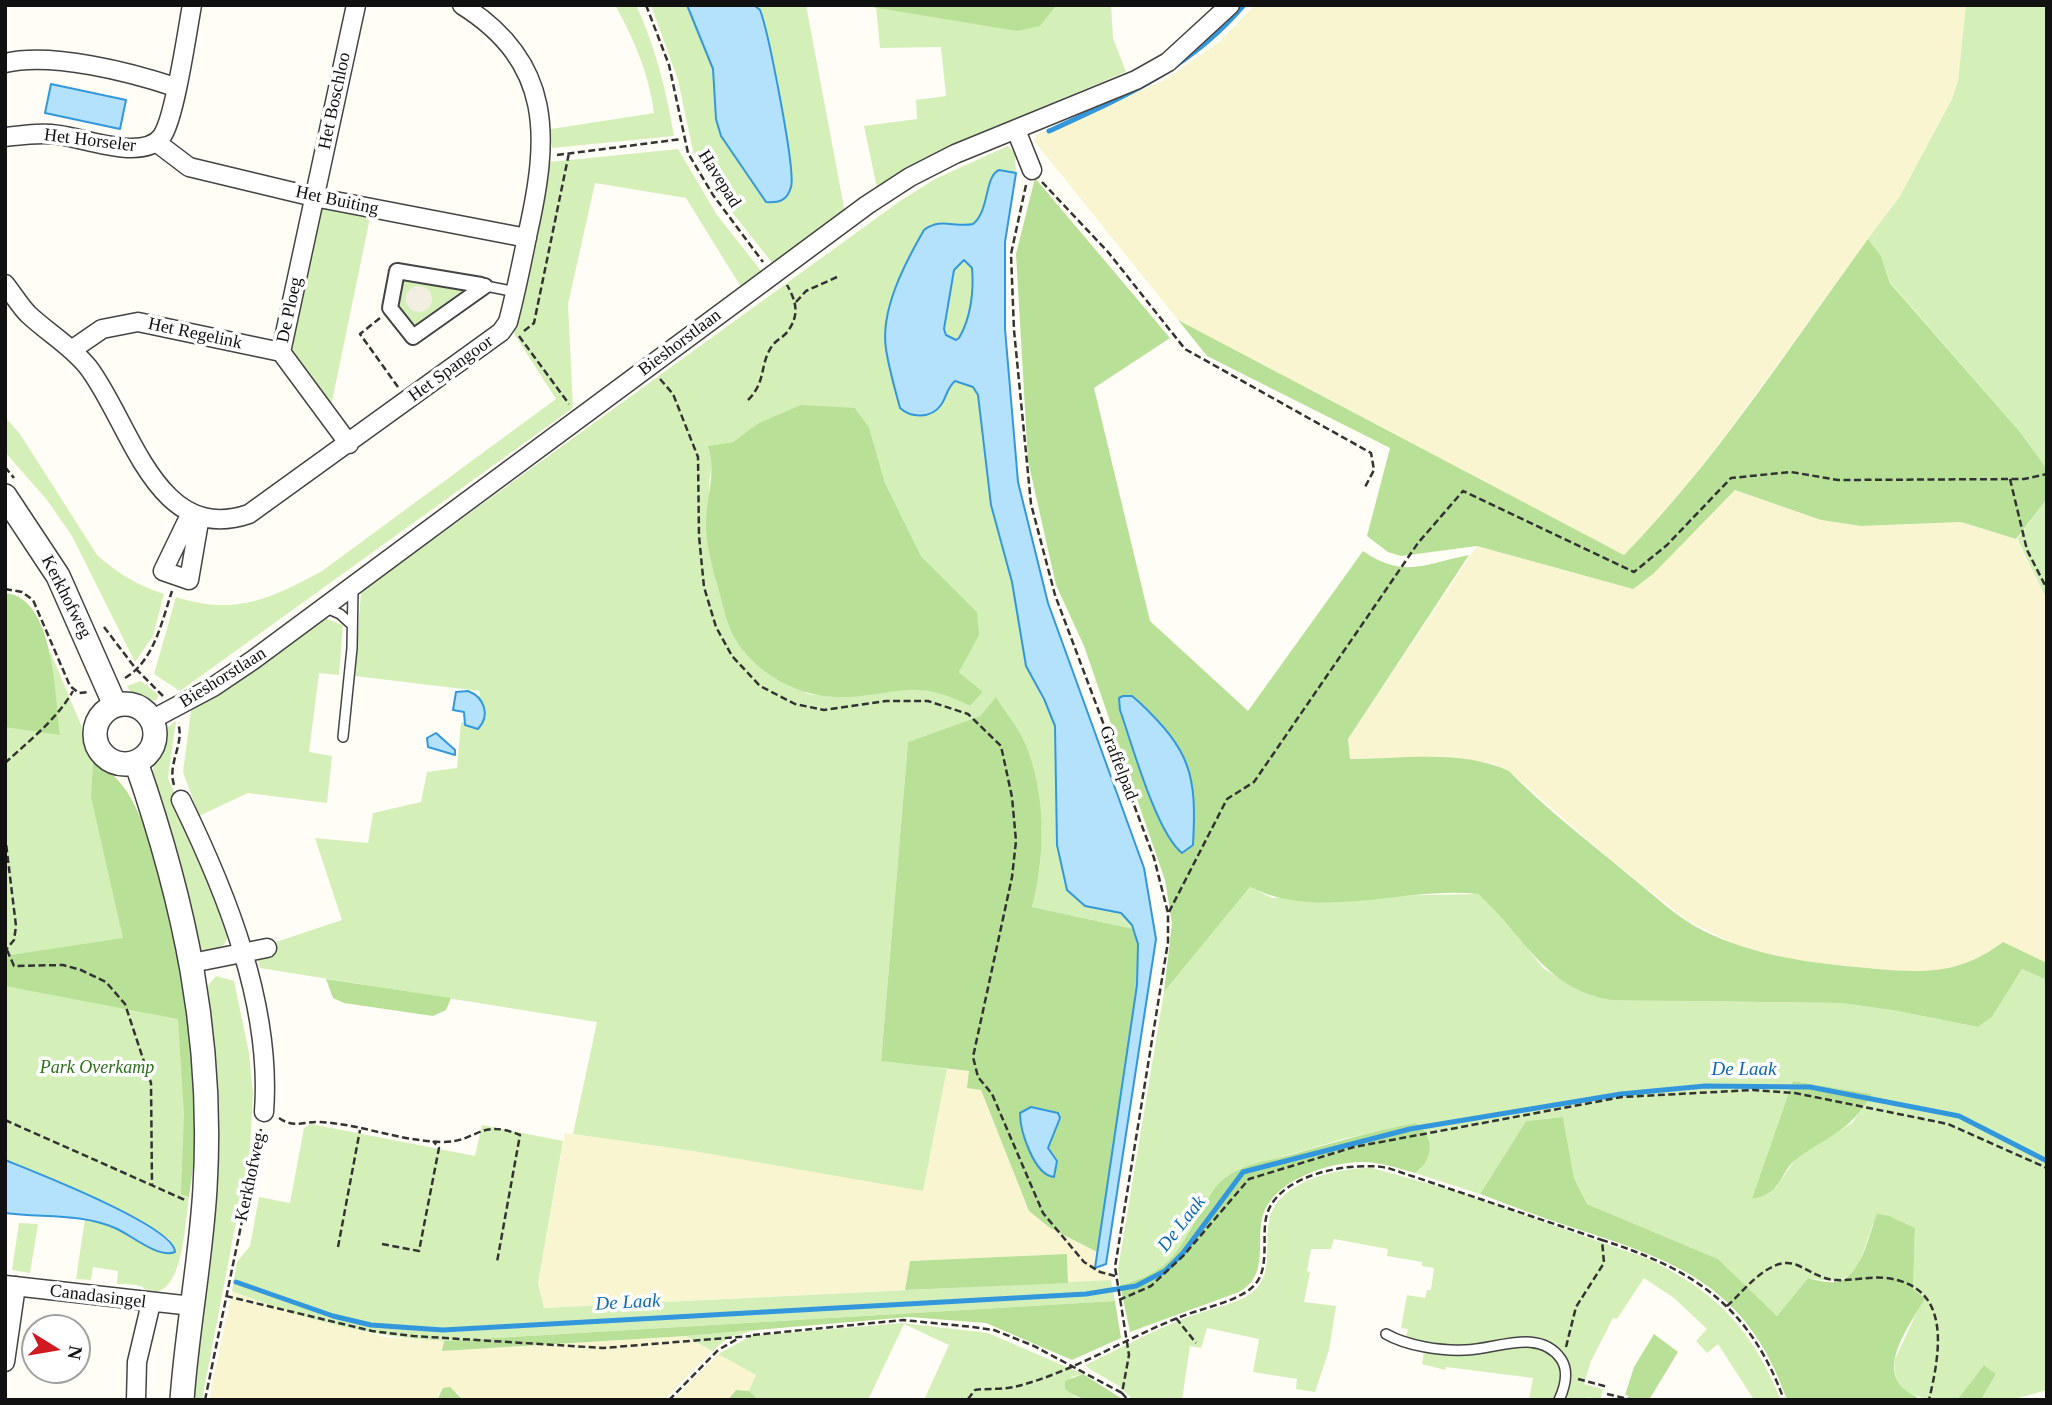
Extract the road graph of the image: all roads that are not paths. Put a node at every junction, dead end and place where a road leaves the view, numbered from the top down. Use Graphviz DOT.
graph roads {
  1 [pos="192,5"];
  2 [pos="356,5"];
  3 [pos="462,5"];
  4 [pos="1230,5"];
  5 [pos="5,64"];
  6 [pos="176,87"];
  7 [pos="1016,130"];
  8 [pos="5,137"];
  9 [pos="156,142"];
  10 [pos="1032,170"];
  11 [pos="314,197"];
  12 [pos="527,237"];
  13 [pos="5,284"];
  14 [pos="483,285"];
  15 [pos="516,292"];
  16 [pos="73,349"];
  17 [pos="281,352"];
  18 [pos="349,444"];
  19 [pos="5,496"];
  20 [pos="195,515"];
  21 [pos="176,578"];
  22 [pos="353,586"];
  23 [pos="324,607"];
  24 [pos="351,624"];
  25 [pos="111,696"];
  26 [pos="161,715"];
  27 [pos="343,737"];
  28 [pos="136,762"];
  29 [pos="181,800"];
  30 [pos="267,948"];
  31 [pos="241,954"];
  32 [pos="192,963"];
  33 [pos="264,1110"];
  34 [pos="10,1286"];
  35 [pos="151,1303"];
  36 [pos="192,1306"];
  37 [pos="1386,1334"];
  38 [pos="5,1362"];
  39 [pos="136,1400"];
  40 [pos="183,1400"];
  41 [pos="1559,1400"];
  1 -- 6 [label="street, Het Horseler"];
  2 -- 11 [label="street, Het Boschloo"];
  3 -- 12 [label="street, Het Spangoor"];
  4 -- 7 [label="street, Bieshorstlaan"];
  5 -- 6 [label="street"];
  6 -- 9 [label="street, Het Horseler"];
  7 -- 10 [label="street"];
  7 -- 22 [label="street, Bieshorstlaan"];
  8 -- 9 [label="street, Het Horseler"];
  9 -- 11 [label="street, Het Buiting"];
  11 -- 12 [label="street, Het Buiting"];
  11 -- 17 [label="street, De Ploeg"];
  12 -- 15 [label="street, Het Spangoor"];
  13 -- 16 [label="street"];
  14 -- 14 [label="street"];
  14 -- 15 [label="lane"];
  15 -- 18 [label="street, Het Spangoor"];
  16 -- 17 [label="street, Het Regelink"];
  16 -- 20 [label="street"];
  17 -- 18 [label="street, De Ploeg"];
  18 -- 20 [label="street, Het Spangoor"];
  19 -- 25 [label="street, Kerkhofweg"];
  20 -- 21 [label="street"];
  22 -- 23 [label="street, Bieshorstlaan"];
  22 -- 24 [label="lane"];
  23 -- 24 [label="lane"];
  23 -- 26 [label="street, Bieshorstlaan"];
  24 -- 27 [label="lane"];
  25 -- 26 [label="street"];
  25 -- 28 [label="street"];
  26 -- 28 [label="street"];
  28 -- 32 [label="street"];
  29 -- 31 [label="street, Kerkhofweg"];
  30 -- 31 [label="street"];
  31 -- 32 [label="street"];
  31 -- 33 [label="street, Kerkhofweg"];
  32 -- 36 [label="street"];
  34 -- 35 [label="street, Canadasingel"];
  34 -- 38 [label="street"];
  35 -- 36 [label="street, Canadasingel"];
  35 -- 39 [label="street"];
  36 -- 40 [label="street"];
  37 -- 41 [label="lane"];
}
